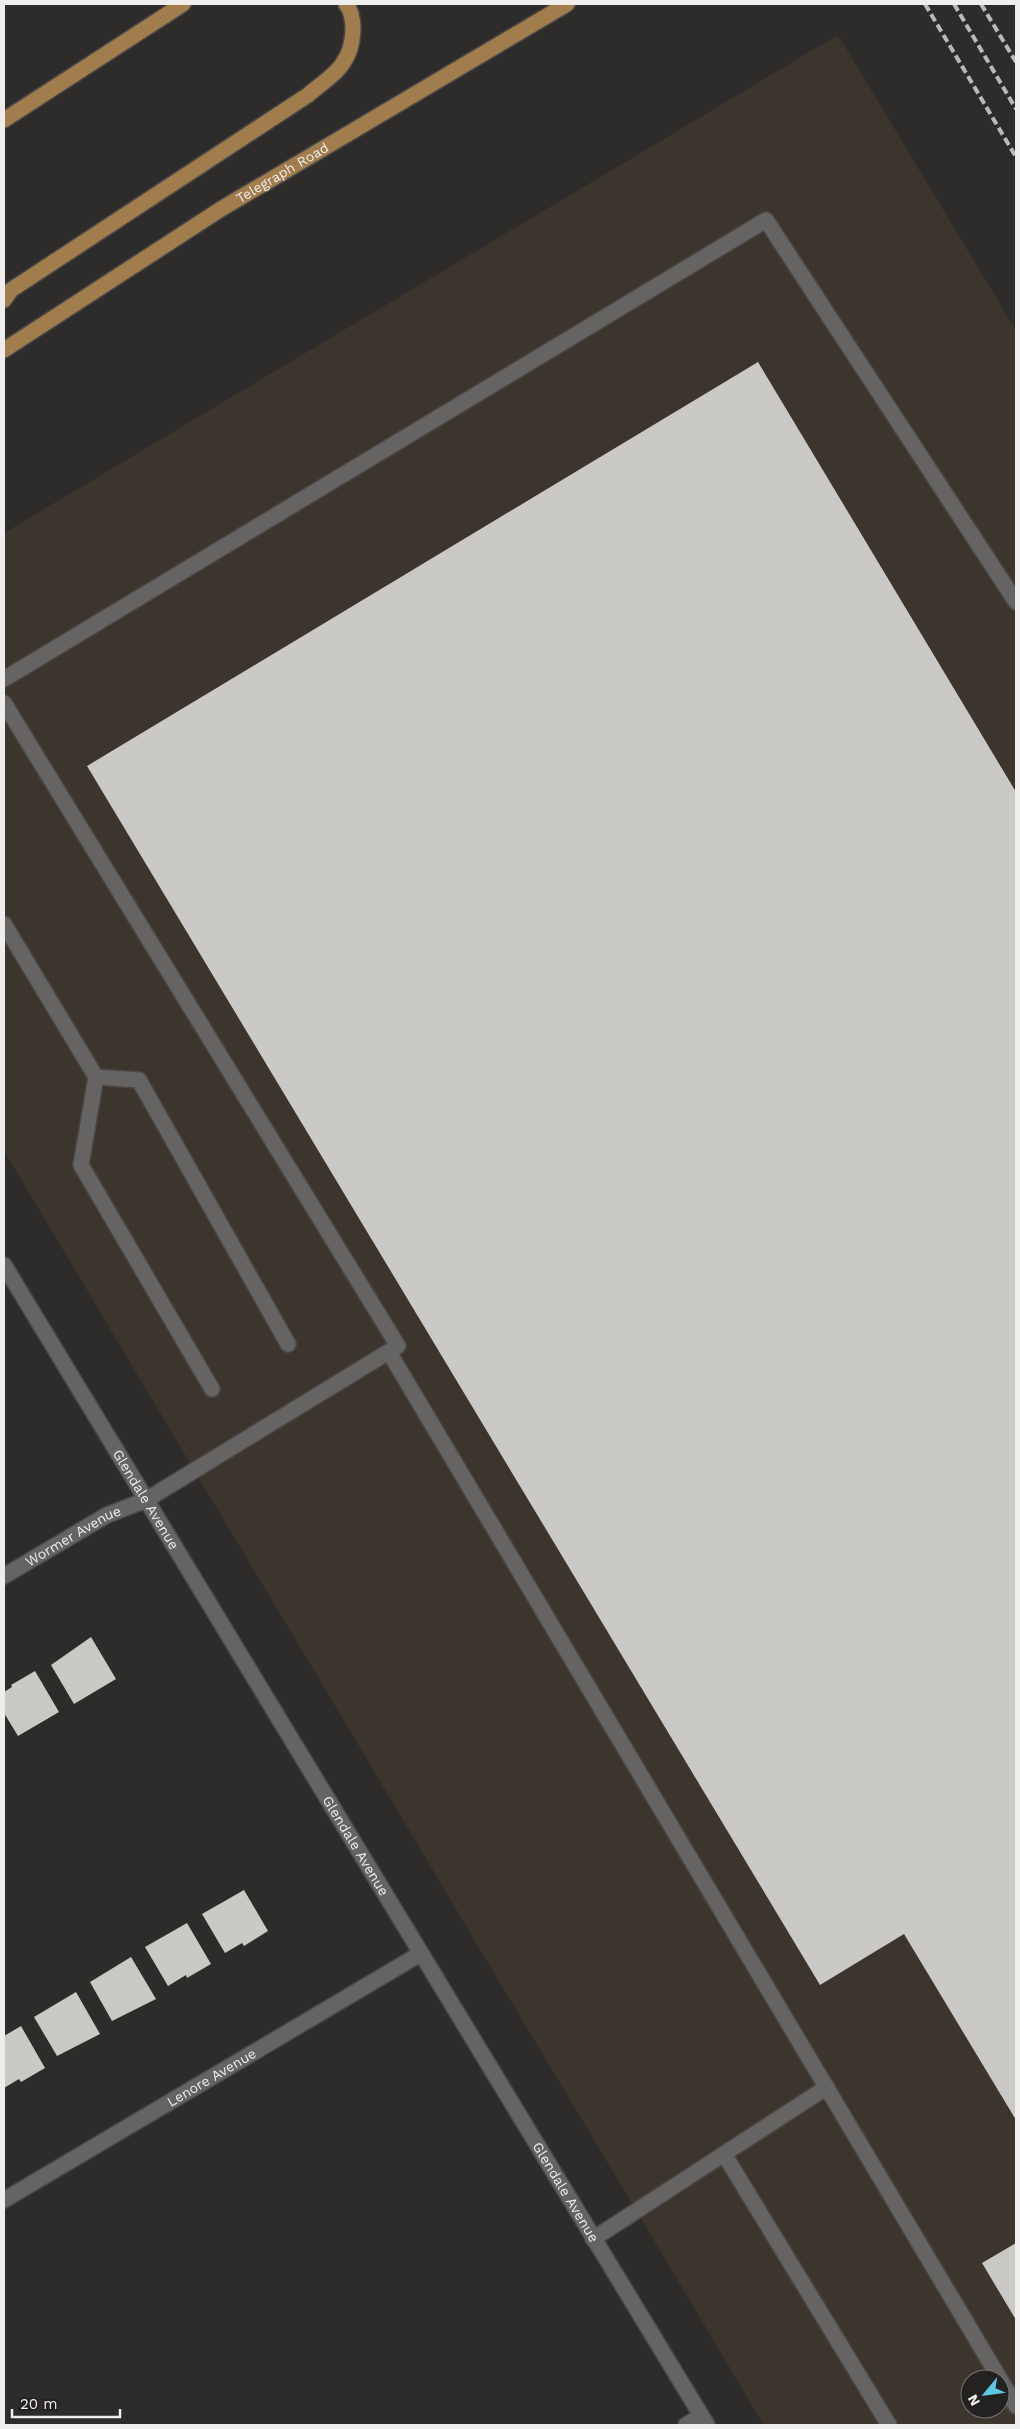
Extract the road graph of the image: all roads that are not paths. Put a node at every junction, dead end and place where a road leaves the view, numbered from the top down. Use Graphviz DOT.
graph roads {
  1 [pos="183,4"];
  2 [pos="346,4"];
  3 [pos="567,4"];
  4 [pos="4,120"];
  5 [pos="4,300"];
  6 [pos="4,350"];
  7 [pos="1016,602"];
  8 [pos="4,678"];
  9 [pos="4,703"];
  10 [pos="4,924"];
  11 [pos="96,1077"];
  12 [pos="4,1265"];
  13 [pos="288,1344"];
  14 [pos="389,1352"];
  15 [pos="212,1389"];
  16 [pos="146,1500"];
  17 [pos="4,1576"];
  18 [pos="420,1954"];
  19 [pos="827,2087"];
  20 [pos="724,2154"];
  21 [pos="4,2200"];
  22 [pos="593,2239"];
  23 [pos="1016,2406"];
  24 [pos="704,2421"];
  25 [pos="686,2425"];
  26 [pos="889,2425"];
  1 -- 4 [label="main road"];
  2 -- 5 [label="main road"];
  3 -- 6 [label="main road, Telegraph Road"];
  7 -- 8 [label="street"];
  9 -- 14 [label="street"];
  10 -- 11 [label="street"];
  11 -- 13 [label="street"];
  11 -- 15 [label="street"];
  12 -- 16 [label="street, Glendale Avenue"];
  14 -- 16 [label="street, Wormer Avenue"];
  14 -- 19 [label="street"];
  16 -- 17 [label="street, Wormer Avenue"];
  16 -- 18 [label="street, Glendale Avenue"];
  18 -- 21 [label="street, Lenore Avenue"];
  18 -- 22 [label="street, Glendale Avenue"];
  19 -- 20 [label="street"];
  19 -- 23 [label="street"];
  20 -- 22 [label="street"];
  20 -- 26 [label="street"];
  22 -- 24 [label="street, Glendale Avenue"];
  24 -- 25 [label="street"];
}
